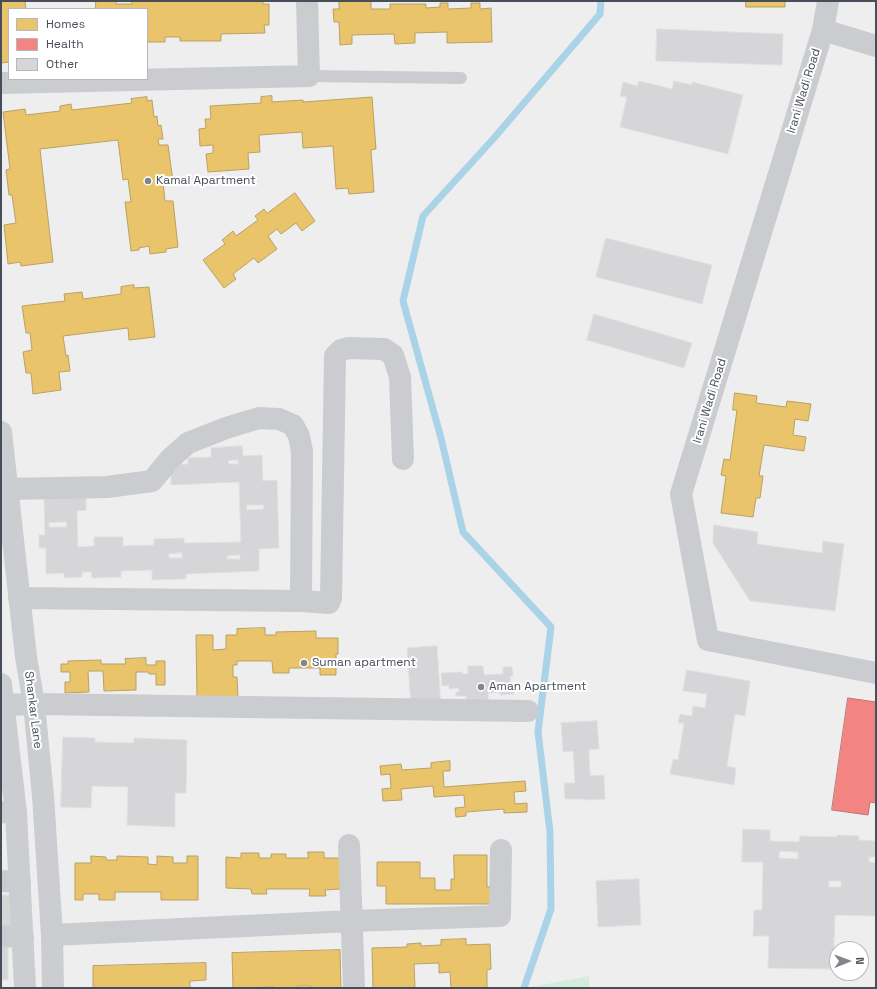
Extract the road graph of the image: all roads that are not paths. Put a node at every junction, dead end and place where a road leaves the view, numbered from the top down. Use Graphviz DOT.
graph roads {
  1 [pos="307,1"];
  2 [pos="828,1"];
  3 [pos="823,30"];
  4 [pos="876,46"];
  5 [pos="309,76"];
  6 [pos="461,78"];
  7 [pos="133,80"];
  8 [pos="148,80"];
  9 [pos="1,83"];
  10 [pos="1,432"];
  11 [pos="403,459"];
  12 [pos="7,489"];
  13 [pos="19,598"];
  14 [pos="301,601"];
  15 [pos="876,672"];
  16 [pos="2,694"];
  17 [pos="34,704"];
  18 [pos="528,711"];
  19 [pos="8,812"];
  20 [pos="349,845"];
  21 [pos="501,850"];
  22 [pos="10,882"];
  23 [pos="352,921"];
  24 [pos="52,935"];
  25 [pos="1,936"];
  26 [pos="23,937"];
  27 [pos="25,988"];
  28 [pos="52,988"];
  29 [pos="354,988"];
  1 -- 5 [label="street"];
  2 -- 3 [label="street, Irani Wadi Road"];
  3 -- 4 [label="street"];
  3 -- 15 [label="street, Irani Wadi Road"];
  5 -- 6 [label="lane"];
  5 -- 8 [label="street"];
  7 -- 9 [label="street"];
  10 -- 12 [label="street, Shankar Lane"];
  11 -- 14 [label="street"];
  12 -- 13 [label="street, Shankar Lane"];
  12 -- 14 [label="street"];
  13 -- 14 [label="street"];
  13 -- 17 [label="street, Shankar Lane"];
  16 -- 17 [label="street"];
  16 -- 19 [label="street"];
  17 -- 18 [label="street"];
  17 -- 24 [label="street, Shankar Lane"];
  19 -- 22 [label="street"];
  20 -- 23 [label="street"];
  21 -- 23 [label="street"];
  22 -- 26 [label="street"];
  23 -- 24 [label="street"];
  23 -- 29 [label="street"];
  24 -- 28 [label="street, Shankar Lane"];
  25 -- 26 [label="street"];
  26 -- 27 [label="street"];
}
